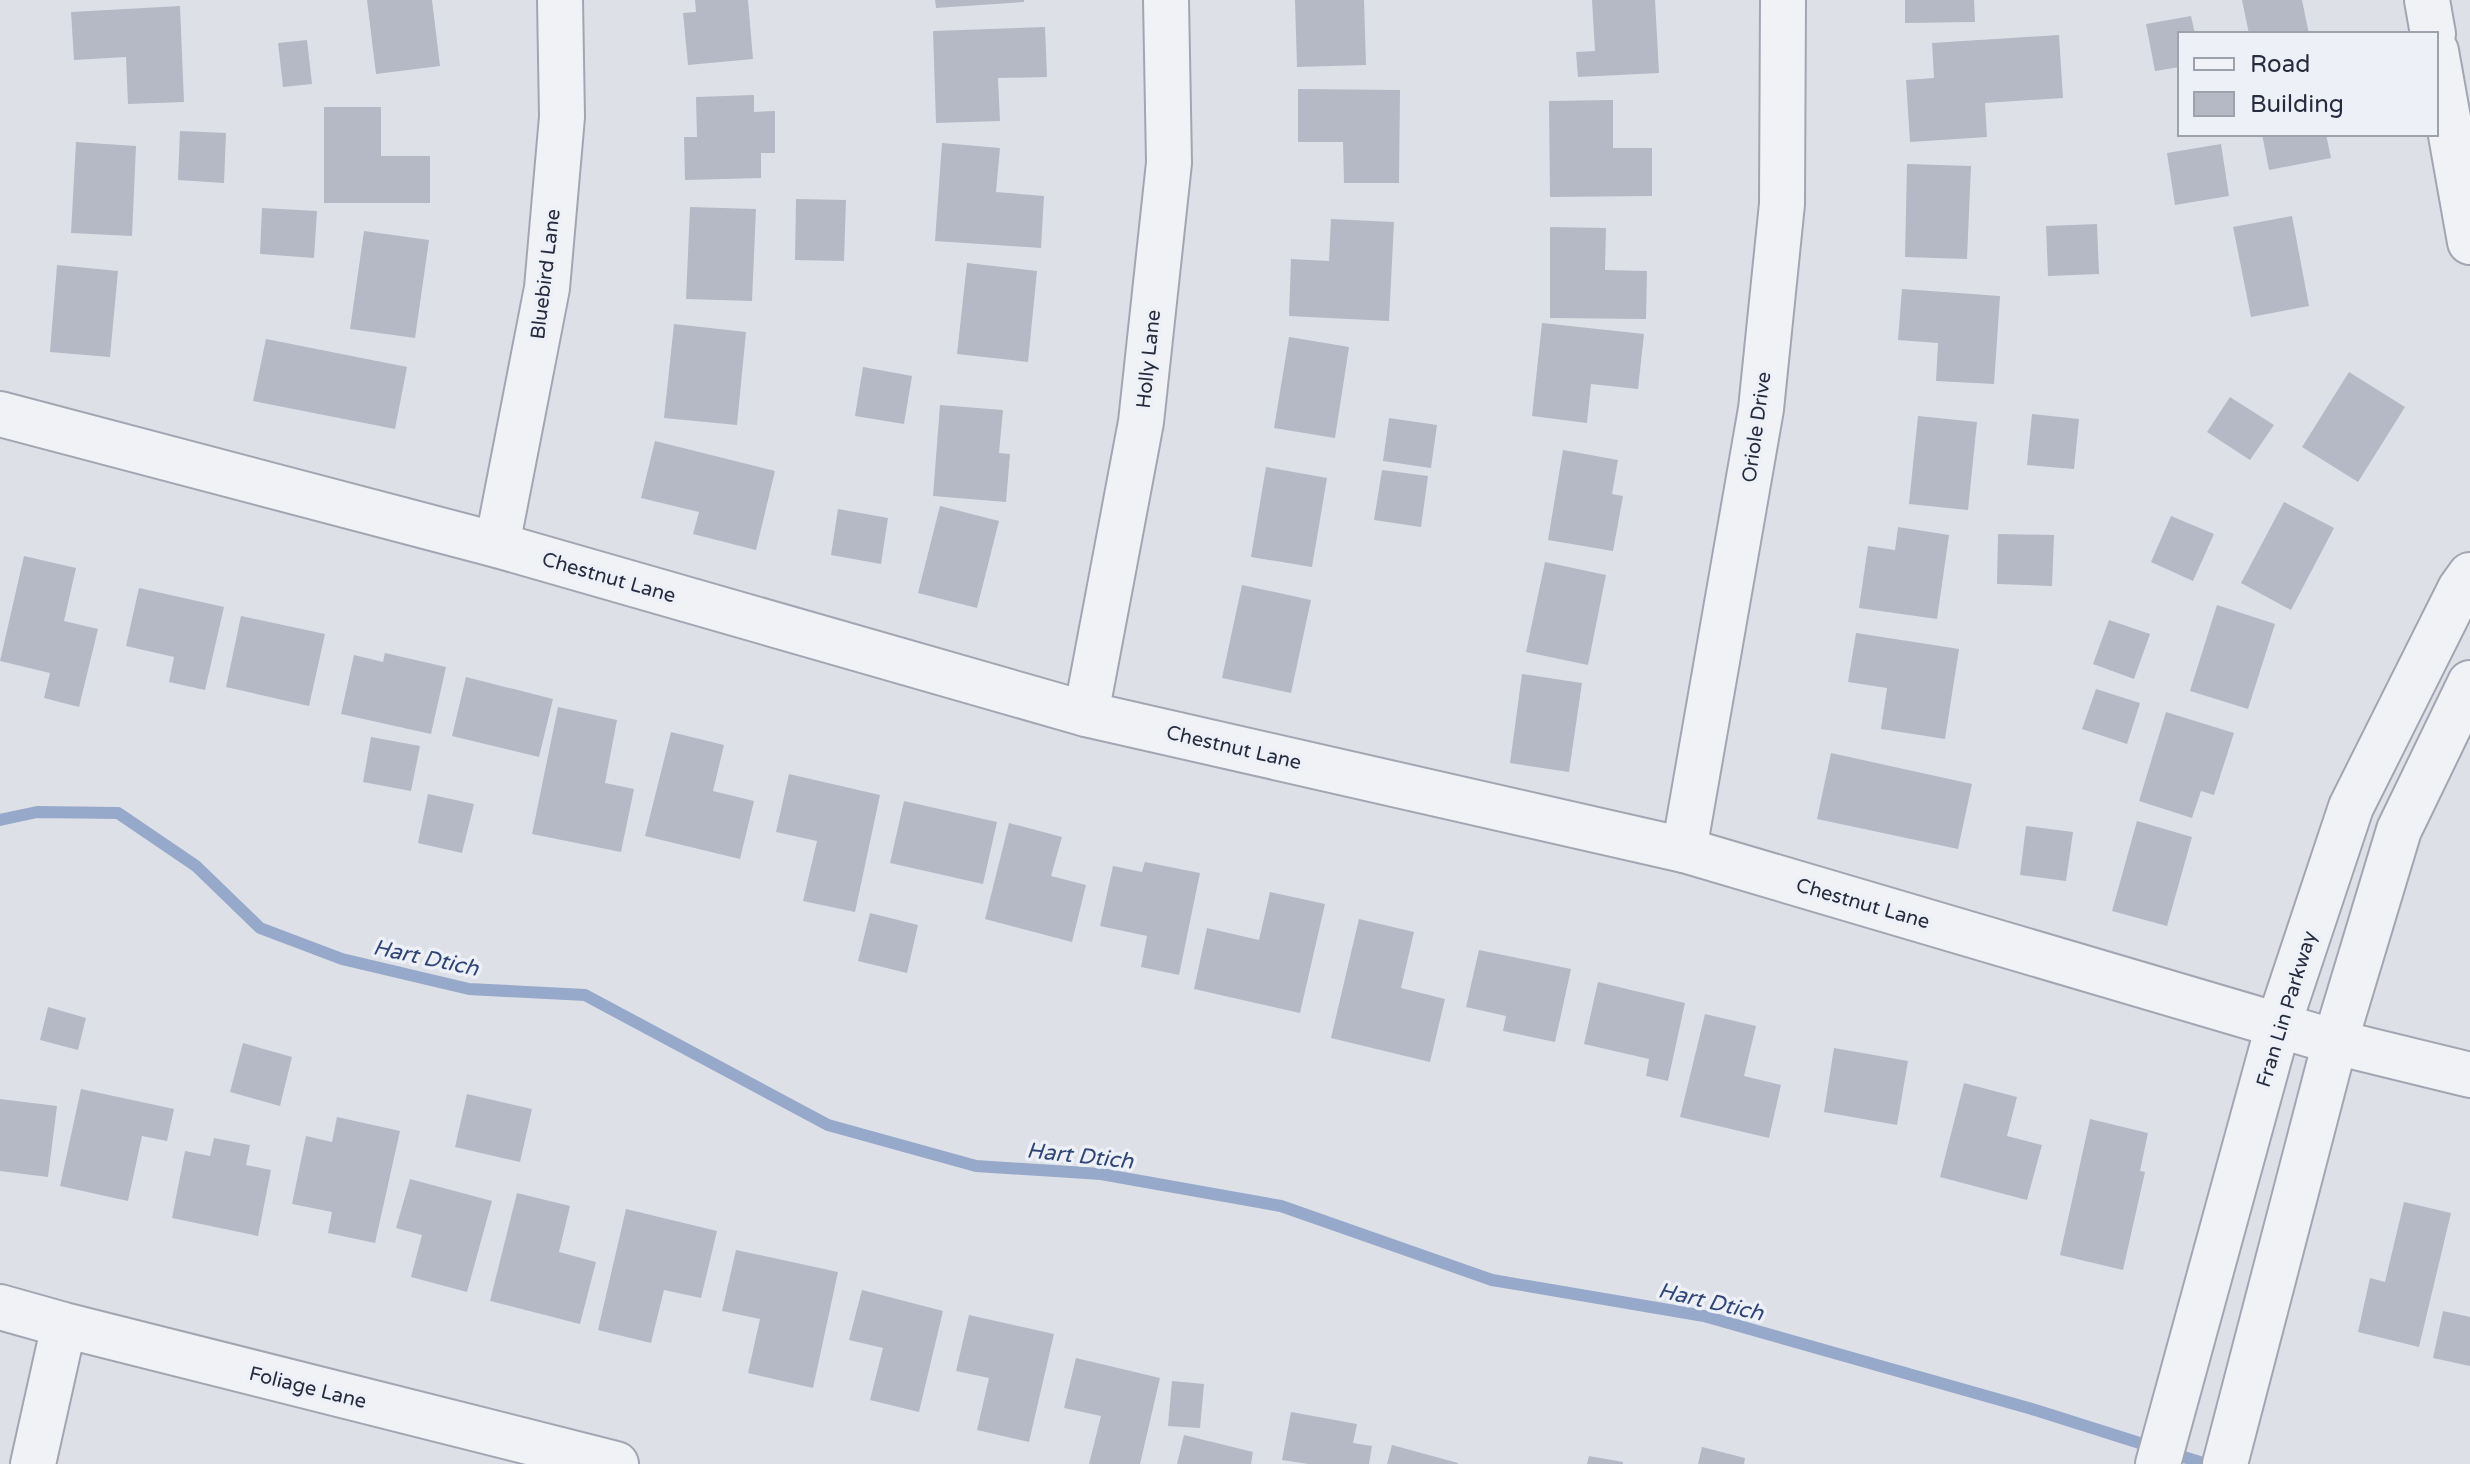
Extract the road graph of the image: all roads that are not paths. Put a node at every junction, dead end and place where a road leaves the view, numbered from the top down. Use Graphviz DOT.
graph roads {
  1 [pos="560,0"];
  2 [pos="1166,0"];
  3 [pos="1783,0"];
  4 [pos="2427,0"];
  5 [pos="2433,32"];
  6 [pos="2438,62"];
  7 [pos="2470,242"];
  8 [pos="0,414"];
  9 [pos="497,545"];
  10 [pos="2470,575"];
  11 [pos="2470,683"];
  12 [pos="1086,714"];
  13 [pos="1684,850"];
  14 [pos="2278,1026"];
  15 [pos="2335,1042"];
  16 [pos="2470,1075"];
  17 [pos="0,1307"];
  18 [pos="64,1325"];
  19 [pos="33,1464"];
  20 [pos="616,1464"];
  21 [pos="2158,1464"];
  22 [pos="2225,1464"];
  1 -- 9 [label="street, Bluebird Lane"];
  2 -- 12 [label="street, Holly Lane"];
  3 -- 13 [label="street, Oriole Drive"];
  4 -- 5 [label="street"];
  6 -- 7 [label="street"];
  8 -- 9 [label="street, Chestnut Lane"];
  9 -- 12 [label="street, Chestnut Lane"];
  10 -- 14 [label="street, Fran Lin Parkway"];
  11 -- 15 [label="street"];
  12 -- 13 [label="street, Chestnut Lane"];
  13 -- 14 [label="street, Chestnut Lane"];
  14 -- 15 [label="street, Chestnut Lane"];
  14 -- 21 [label="street, Fran Lin Parkway"];
  15 -- 16 [label="street, Chestnut Lane"];
  15 -- 22 [label="street"];
  17 -- 18 [label="street, Foliage Lane"];
  18 -- 19 [label="street"];
  18 -- 20 [label="street, Foliage Lane"];
}
